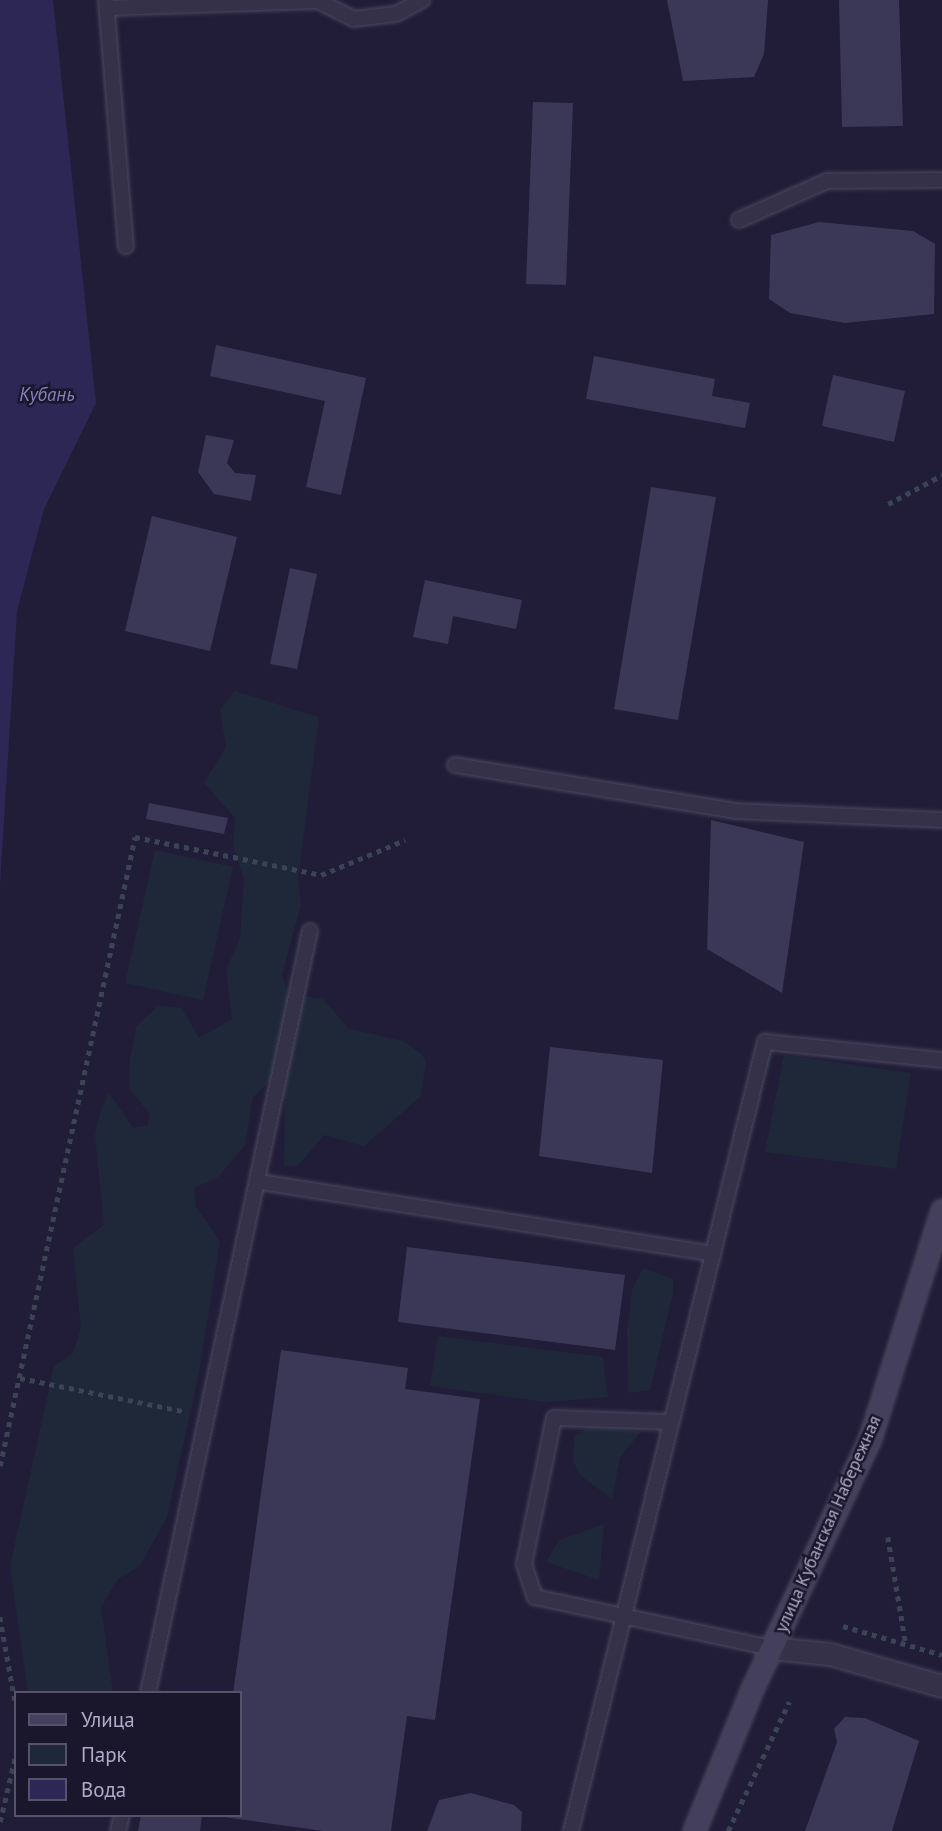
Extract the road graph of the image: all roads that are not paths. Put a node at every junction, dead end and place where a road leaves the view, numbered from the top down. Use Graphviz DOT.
graph roads {
  1 [pos="316,0"];
  2 [pos="422,0"];
  3 [pos="106,4"];
  4 [pos="942,180"];
  5 [pos="739,220"];
  6 [pos="126,246"];
  7 [pos="455,765"];
  8 [pos="942,820"];
  9 [pos="310,931"];
  10 [pos="942,1060"];
  11 [pos="260,1182"];
  12 [pos="942,1210"];
  13 [pos="713,1254"];
  14 [pos="935,1265"];
  15 [pos="669,1422"];
  16 [pos="623,1619"];
  17 [pos="771,1648"];
  18 [pos="942,1686"];
  19 [pos="148,1691"];
  20 [pos="571,1831"];
  21 [pos="694,1831"];
  1 -- 2 [label="lane"];
  1 -- 3 [label="lane"];
  3 -- 6 [label="lane"];
  4 -- 5 [label="lane"];
  7 -- 8 [label="lane"];
  9 -- 11 [label="lane"];
  10 -- 13 [label="lane"];
  11 -- 13 [label="lane"];
  11 -- 19 [label="lane"];
  12 -- 14 [label="main road, улица Кубанская Набережная"];
  13 -- 15 [label="lane"];
  14 -- 17 [label="main road, улица Кубанская Набережная"];
  15 -- 16 [label="lane"];
  15 -- 16 [label="lane"];
  16 -- 17 [label="lane"];
  16 -- 20 [label="lane"];
  17 -- 18 [label="street"];
  17 -- 21 [label="main road, улица Кубанская Набережная"];
}
